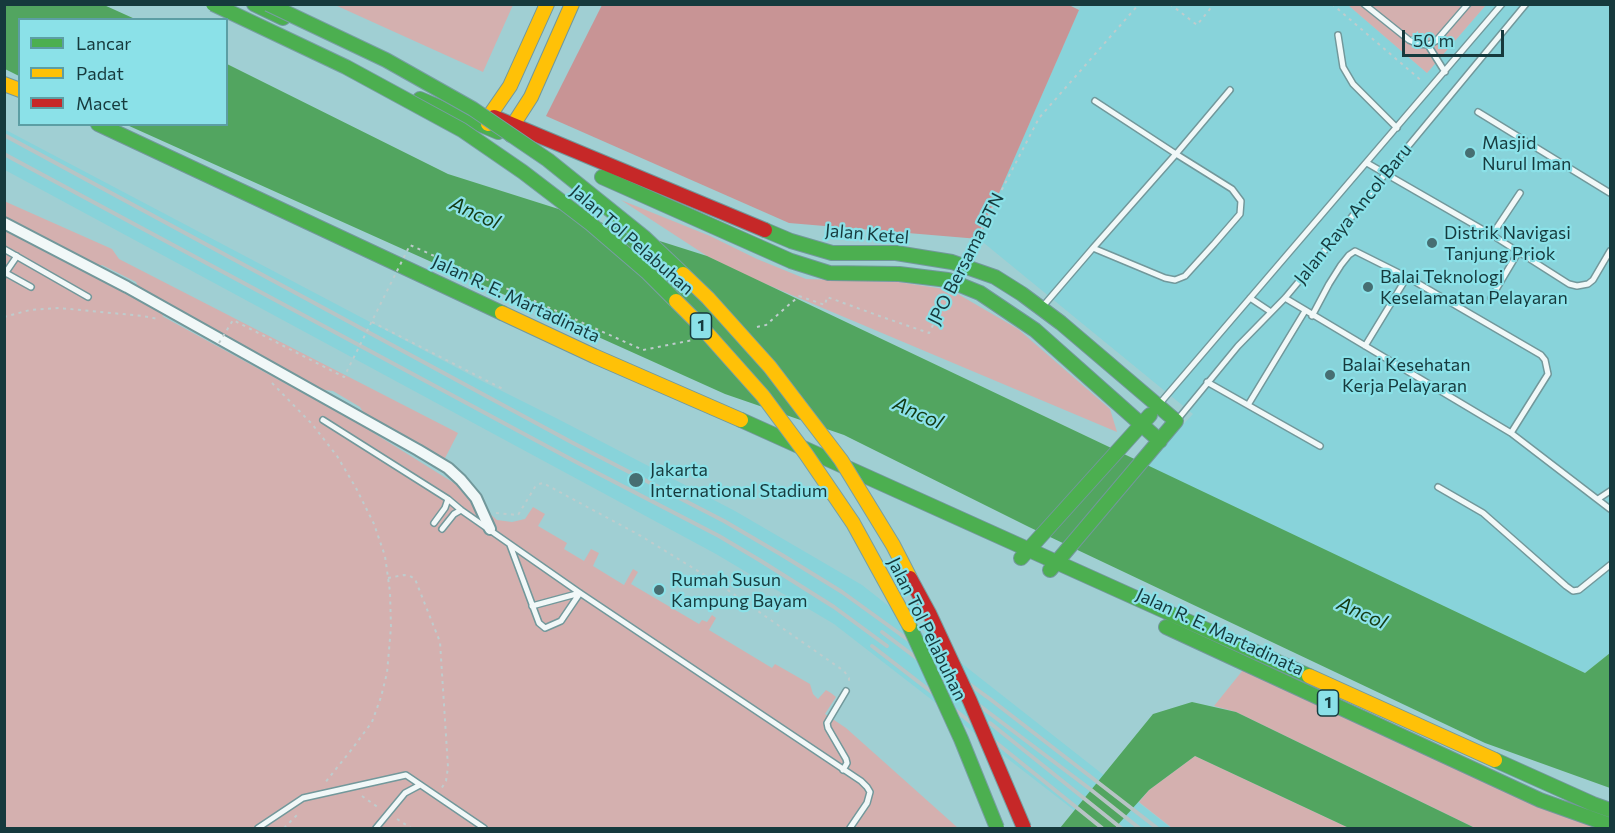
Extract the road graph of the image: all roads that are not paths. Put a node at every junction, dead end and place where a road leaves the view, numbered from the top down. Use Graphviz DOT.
graph roads {
  1 [pos="200,4"];
  2 [pos="213,4"];
  3 [pos="254,4"];
  4 [pos="268,4"];
  5 [pos="547,4"];
  6 [pos="572,4"];
  7 [pos="1364,4"];
  8 [pos="1468,4"];
  9 [pos="1502,4"];
  10 [pos="1526,4"];
  11 [pos="1338,35"];
  12 [pos="1428,45"];
  13 [pos="1445,72"];
  14 [pos="1230,90"];
  15 [pos="1095,101"];
  16 [pos="1478,112"];
  17 [pos="489,121"];
  18 [pos="102,126"];
  19 [pos="1397,128"];
  20 [pos="512,132"];
  21 [pos="1176,154"];
  22 [pos="1367,163"];
  23 [pos="1386,173"];
  24 [pos="1520,193"];
  25 [pos="1611,194"];
  26 [pos="4,223"];
  27 [pos="1492,235"];
  28 [pos="1093,248"];
  29 [pos="4,249"];
  30 [pos="1611,250"];
  31 [pos="1519,251"];
  32 [pos="17,256"];
  33 [pos="5,273"];
  34 [pos="1407,278"];
  35 [pos="31,287"];
  36 [pos="1022,294"];
  37 [pos="88,297"];
  38 [pos="1250,297"];
  39 [pos="1285,298"];
  40 [pos="1491,298"];
  41 [pos="1041,309"];
  42 [pos="1305,311"];
  43 [pos="1271,312"];
  44 [pos="1010,313"];
  45 [pos="1312,316"];
  46 [pos="1365,346"];
  47 [pos="1207,382"];
  48 [pos="1158,405"];
  49 [pos="1248,405"];
  50 [pos="323,420"];
  51 [pos="1176,421"];
  52 [pos="1141,425"];
  53 [pos="1511,433"];
  54 [pos="1160,441"];
  55 [pos="1320,446"];
  56 [pos="1440,488"];
  57 [pos="1611,491"];
  58 [pos="448,499"];
  59 [pos="1598,499"];
  60 [pos="1611,509"];
  61 [pos="461,510"];
  62 [pos="434,523"];
  63 [pos="442,529"];
  64 [pos="490,529"];
  65 [pos="509,543"];
  66 [pos="1024,555"];
  67 [pos="1057,563"];
  68 [pos="1611,565"];
  69 [pos="580,593"];
  70 [pos="532,606"];
  71 [pos="846,691"];
  72 [pos="843,770"];
  73 [pos="420,785"];
  74 [pos="1611,810"];
  75 [pos="1611,825"];
  76 [pos="258,828"];
  77 [pos="376,828"];
  78 [pos="484,828"];
  79 [pos="850,828"];
  80 [pos="997,828"];
  81 [pos="1024,828"];
  1 -- 17 [label="main road"];
  2 -- 80 [label="main road, Jalan Tol Pelabuhan / 1, bridge"];
  3 -- 17 [label="main road"];
  4 -- 81 [label="main road, Jalan Tol Pelabuhan / 1, bridge"];
  5 -- 17 [label="main road"];
  6 -- 20 [label="main road"];
  7 -- 12 [label="lane"];
  8 -- 12 [label="lane"];
  9 -- 13 [label="lane"];
  10 -- 23 [label="lane, Jalan Raya Ancol Baru"];
  11 -- 19 [label="lane"];
  12 -- 13 [label="lane"];
  13 -- 19 [label="lane"];
  14 -- 21 [label="lane"];
  15 -- 21 [label="lane"];
  16 -- 25 [label="lane"];
  17 -- 20 [label="main road"];
  18 -- 66 [label="main road, Jalan R. E. Martadinata / 1"];
  19 -- 22 [label="lane"];
  20 -- 36 [label="main road, Jalan Ketel"];
  20 -- 44 [label="main road, Jalan Ketel"];
  21 -- 28 [label="lane"];
  21 -- 28 [label="lane"];
  22 -- 23 [label="lane"];
  22 -- 38 [label="lane"];
  23 -- 27 [label="lane"];
  23 -- 39 [label="lane, Jalan Raya Ancol Baru"];
  24 -- 27 [label="lane"];
  26 -- 64 [label="street"];
  27 -- 31 [label="lane"];
  28 -- 41 [label="lane"];
  29 -- 32 [label="lane"];
  30 -- 31 [label="lane"];
  31 -- 40 [label="lane"];
  32 -- 33 [label="lane"];
  32 -- 37 [label="lane"];
  33 -- 35 [label="lane"];
  34 -- 45 [label="lane"];
  34 -- 46 [label="lane"];
  34 -- 53 [label="lane"];
  36 -- 41 [label="main road, Jalan Ketel"];
  36 -- 44 [label="main road"];
  38 -- 43 [label="lane"];
  38 -- 48 [label="lane"];
  39 -- 42 [label="lane"];
  39 -- 43 [label="lane, Jalan Raya Ancol Baru"];
  41 -- 48 [label="main road, Jalan Ketel"];
  42 -- 45 [label="lane"];
  42 -- 49 [label="lane"];
  43 -- 47 [label="lane, Jalan Raya Ancol Baru"];
  44 -- 52 [label="main road, Jalan Ketel"];
  45 -- 46 [label="lane"];
  46 -- 53 [label="lane"];
  47 -- 49 [label="lane"];
  47 -- 51 [label="lane, Jalan Raya Ancol Baru"];
  48 -- 51 [label="main road, Jalan Ketel"];
  48 -- 52 [label="main road"];
  49 -- 55 [label="lane"];
  50 -- 58 [label="lane"];
  51 -- 54 [label="main road"];
  52 -- 54 [label="main road, Jalan Ketel"];
  52 -- 66 [label="main road"];
  53 -- 59 [label="lane"];
  54 -- 67 [label="main road"];
  56 -- 68 [label="lane"];
  57 -- 59 [label="lane"];
  58 -- 61 [label="lane"];
  58 -- 62 [label="lane"];
  59 -- 60 [label="lane"];
  61 -- 63 [label="lane"];
  61 -- 64 [label="lane"];
  64 -- 65 [label="lane"];
  65 -- 69 [label="lane"];
  65 -- 70 [label="lane"];
  66 -- 67 [label="main road, Jalan R. E. Martadinata / 1"];
  67 -- 74 [label="main road, Jalan R. E. Martadinata / 1"];
  67 -- 75 [label="main road, Jalan R. E. Martadinata / 1"];
  69 -- 70 [label="lane"];
  69 -- 70 [label="lane"];
  69 -- 72 [label="lane"];
  71 -- 72 [label="lane"];
  72 -- 79 [label="lane"];
  73 -- 76 [label="lane"];
  73 -- 77 [label="lane"];
  73 -- 78 [label="lane"];
}
